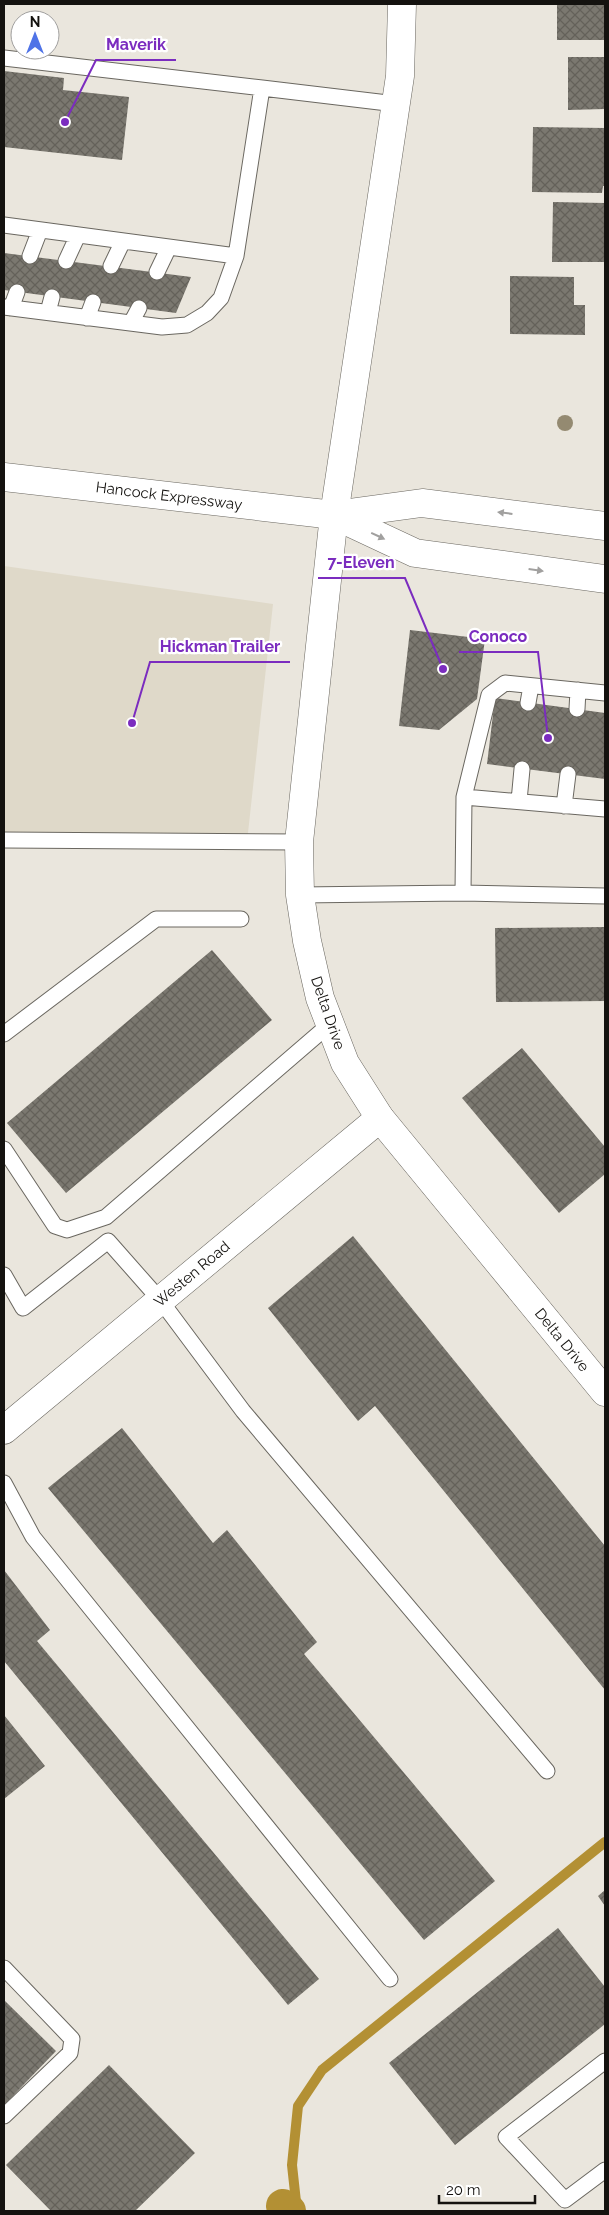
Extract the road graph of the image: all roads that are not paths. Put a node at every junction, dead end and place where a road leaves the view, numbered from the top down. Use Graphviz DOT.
graph roads {
  1 [pos="402,4"];
  2 [pos="4,58"];
  3 [pos="262,88"];
  4 [pos="396,104"];
  5 [pos="4,225"];
  6 [pos="40,230"];
  7 [pos="78,235"];
  8 [pos="123,241"];
  9 [pos="168,247"];
  10 [pos="30,256"];
  11 [pos="236,256"];
  12 [pos="66,261"];
  13 [pos="111,266"];
  14 [pos="157,272"];
  15 [pos="17,292"];
  16 [pos="52,297"];
  17 [pos="93,302"];
  18 [pos="7,308"];
  19 [pos="139,308"];
  20 [pos="48,312"];
  21 [pos="87,318"];
  22 [pos="131,323"];
  23 [pos="4,477"];
  24 [pos="334,516"];
  25 [pos="605,526"];
  26 [pos="605,579"];
  27 [pos="531,686"];
  28 [pos="578,690"];
  29 [pos="605,693"];
  30 [pos="528,703"];
  31 [pos="577,709"];
  32 [pos="522,769"];
  33 [pos="568,774"];
  34 [pos="464,797"];
  35 [pos="519,801"];
  36 [pos="564,806"];
  37 [pos="605,809"];
  38 [pos="4,840"];
  39 [pos="299,842"];
  40 [pos="463,893"];
  41 [pos="300,895"];
  42 [pos="605,896"];
  43 [pos="241,919"];
  44 [pos="330,1024"];
  45 [pos="4,1034"];
  46 [pos="380,1118"];
  47 [pos="4,1149"];
  48 [pos="4,1274"];
  49 [pos="161,1301"];
  50 [pos="605,1392"];
  51 [pos="4,1430"];
  52 [pos="4,1483"];
  53 [pos="547,1771"];
  54 [pos="4,1968"];
  55 [pos="390,1979"];
  56 [pos="605,2061"];
  57 [pos="4,2116"];
  58 [pos="605,2170"];
  1 -- 4 [label="main road, Delta Drive"];
  2 -- 3 [label="lane"];
  3 -- 4 [label="lane"];
  3 -- 11 [label="lane"];
  4 -- 24 [label="main road, Delta Drive"];
  5 -- 6 [label="lane"];
  6 -- 7 [label="lane"];
  6 -- 10 [label="lane"];
  7 -- 8 [label="lane"];
  7 -- 12 [label="lane"];
  8 -- 9 [label="lane"];
  8 -- 13 [label="lane"];
  9 -- 11 [label="lane"];
  9 -- 14 [label="lane"];
  11 -- 22 [label="lane"];
  15 -- 18 [label="lane"];
  16 -- 20 [label="lane"];
  17 -- 21 [label="lane"];
  18 -- 20 [label="lane"];
  19 -- 22 [label="lane"];
  20 -- 21 [label="lane"];
  21 -- 22 [label="lane"];
  23 -- 24 [label="main road, Hancock Expressway"];
  25 -- 24 [label="main road, Hancock Expressway, one-way"];
  24 -- 26 [label="main road, Hancock Expressway, one-way"];
  24 -- 39 [label="main road, Delta Drive"];
  27 -- 28 [label="lane"];
  27 -- 30 [label="lane"];
  27 -- 34 [label="lane"];
  28 -- 29 [label="lane"];
  28 -- 31 [label="lane"];
  32 -- 35 [label="lane"];
  33 -- 36 [label="lane"];
  34 -- 35 [label="lane"];
  34 -- 40 [label="lane"];
  35 -- 36 [label="lane"];
  36 -- 37 [label="lane"];
  38 -- 39 [label="lane"];
  39 -- 41 [label="main road, Delta Drive"];
  40 -- 41 [label="lane"];
  40 -- 42 [label="lane"];
  41 -- 44 [label="main road, Delta Drive"];
  43 -- 45 [label="lane"];
  44 -- 46 [label="main road, Delta Drive"];
  44 -- 47 [label="lane"];
  46 -- 49 [label="main road, Westen Road"];
  46 -- 50 [label="main road, Delta Drive"];
  48 -- 49 [label="lane"];
  49 -- 51 [label="main road, Westen Road"];
  49 -- 53 [label="lane"];
  52 -- 55 [label="lane"];
  54 -- 57 [label="lane"];
  56 -- 58 [label="lane"];
}
